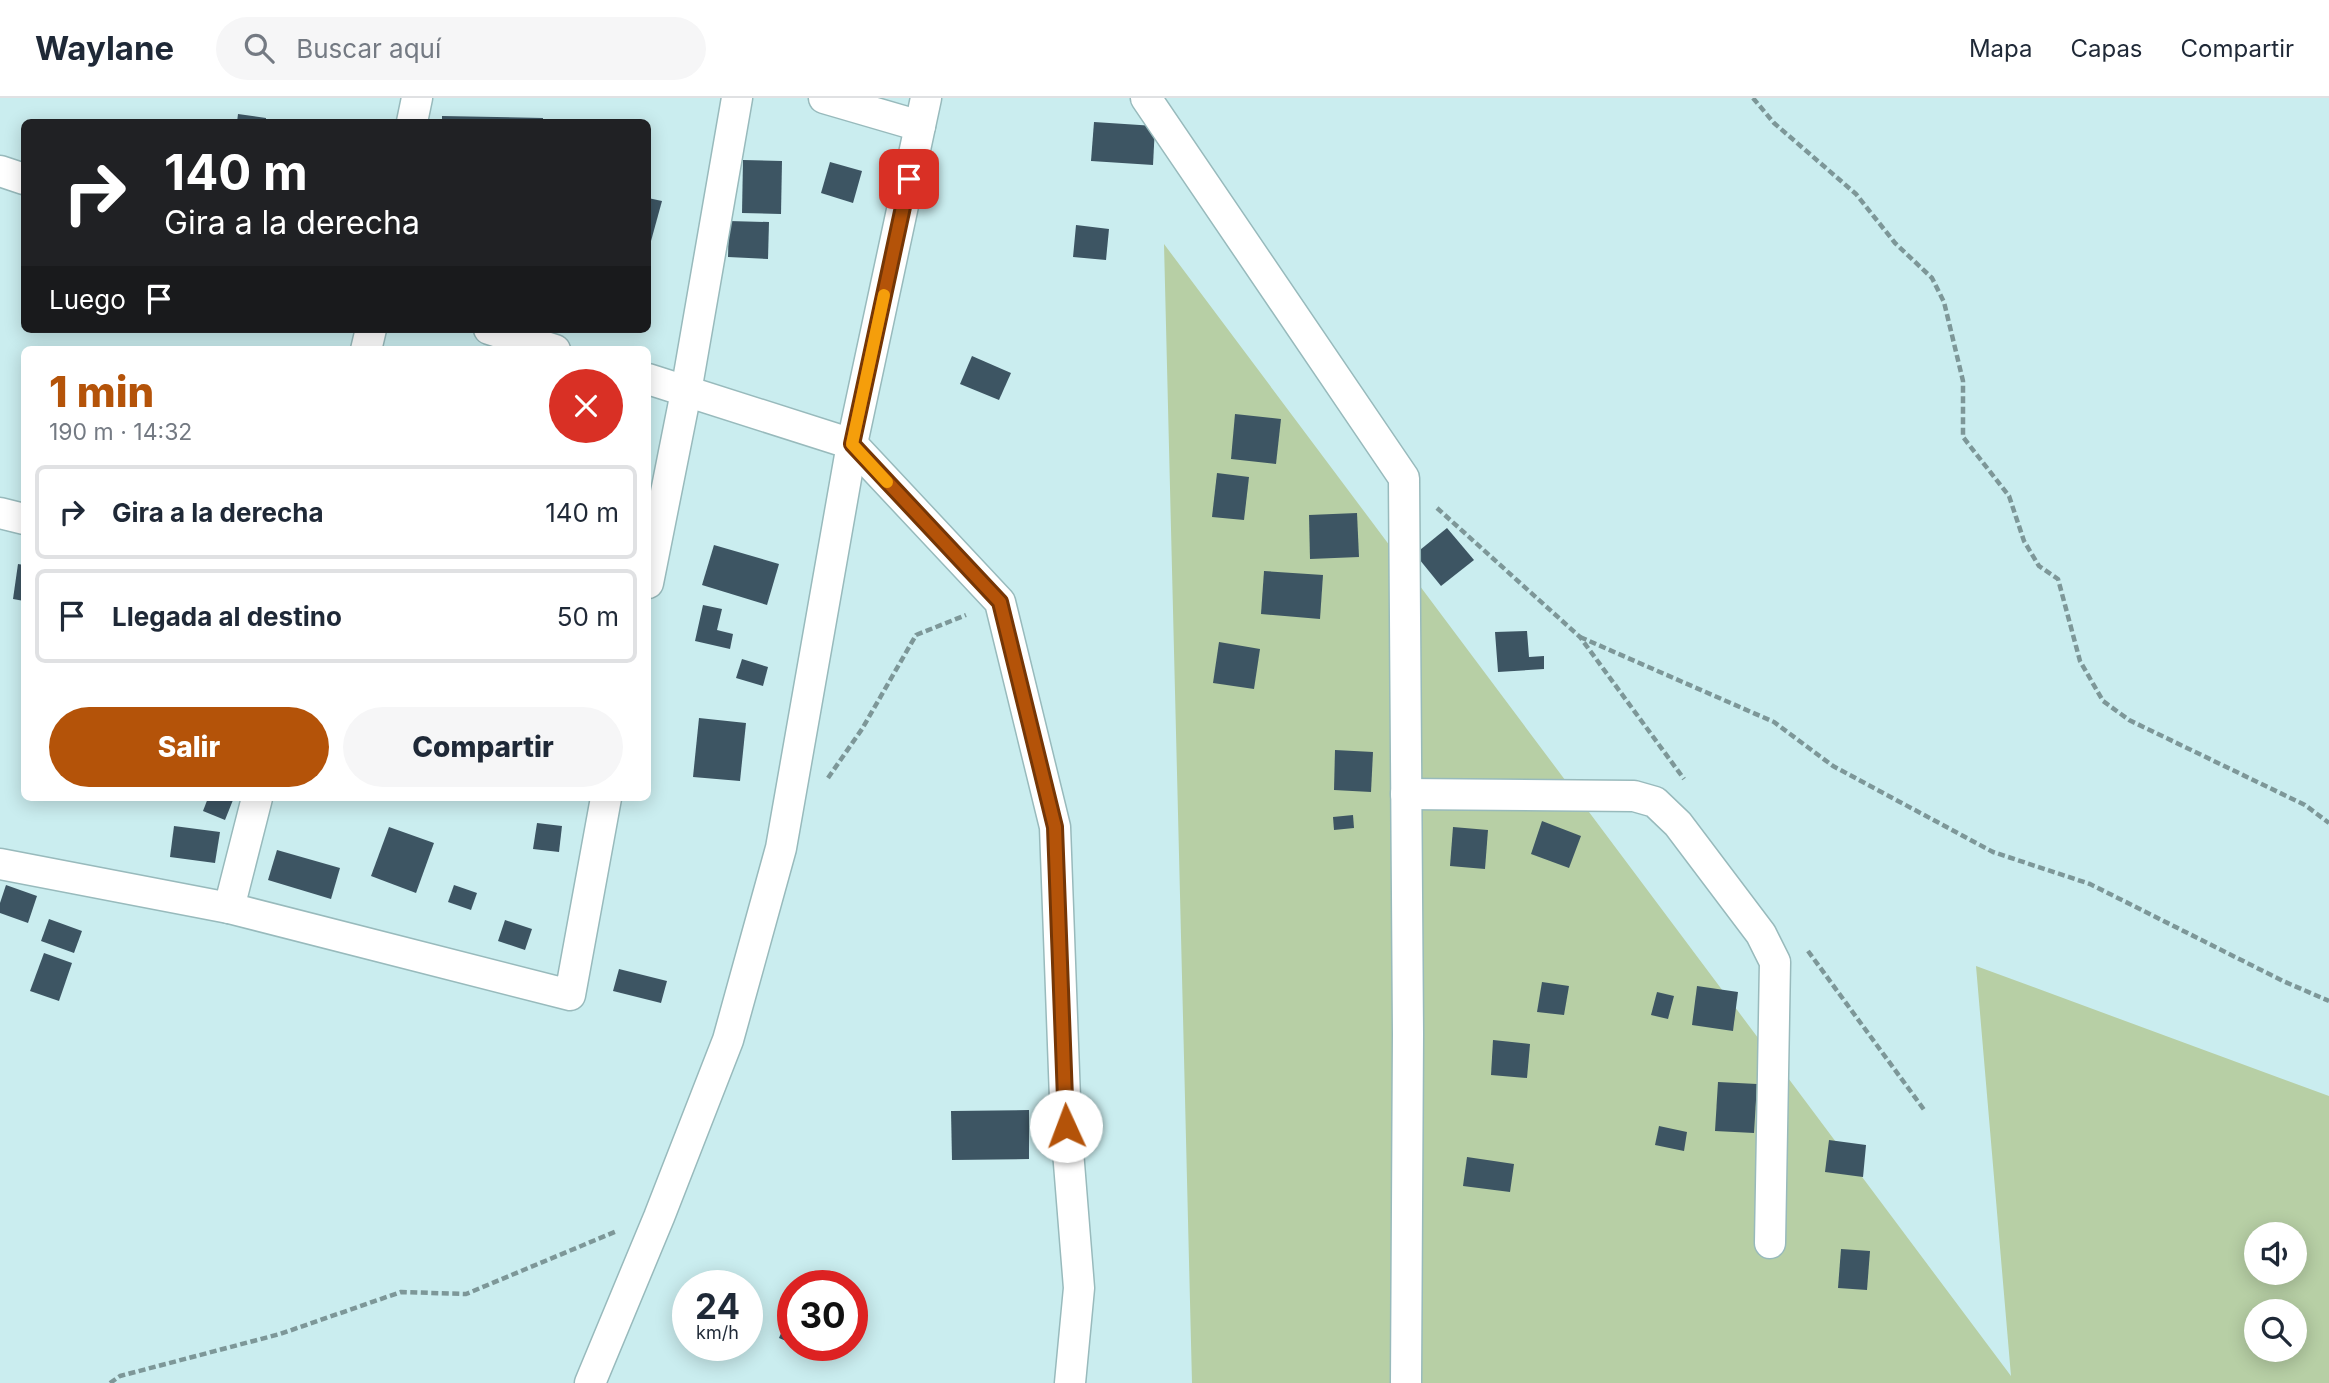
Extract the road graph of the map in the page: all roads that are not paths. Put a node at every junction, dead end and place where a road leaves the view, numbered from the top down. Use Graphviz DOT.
graph roads {
  1 [pos="417,98"];
  2 [pos="737,98"];
  3 [pos="824,98"];
  4 [pos="1146,98"];
  5 [pos="923,112"];
  6 [pos="413,119"];
  7 [pos="0,171"];
  8 [pos="21,178"];
  9 [pos="502,333"];
  10 [pos="542,346"];
  11 [pos="651,380"];
  12 [pos="686,392"];
  13 [pos="852,444"];
  14 [pos="0,513"];
  15 [pos="21,518"];
  16 [pos="651,568"];
  17 [pos="1406,794"];
  18 [pos="256,801"];
  19 [pos="605,801"];
  20 [pos="0,864"];
  21 [pos="229,908"];
  22 [pos="1770,1242"];
  23 [pos="590,1383"];
  24 [pos="1070,1383"];
  25 [pos="1406,1383"];
  1 -- 6 [label="street"];
  2 -- 12 [label="street"];
  3 -- 5 [label="street"];
  4 -- 17 [label="street"];
  5 -- 13 [label="street"];
  7 -- 8 [label="street"];
  9 -- 10 [label="street"];
  11 -- 12 [label="street"];
  12 -- 13 [label="street"];
  12 -- 16 [label="street"];
  13 -- 23 [label="street"];
  13 -- 24 [label="street"];
  14 -- 15 [label="street"];
  17 -- 22 [label="street"];
  17 -- 25 [label="street"];
  18 -- 21 [label="street"];
  19 -- 21 [label="street"];
  20 -- 21 [label="street"];
}
